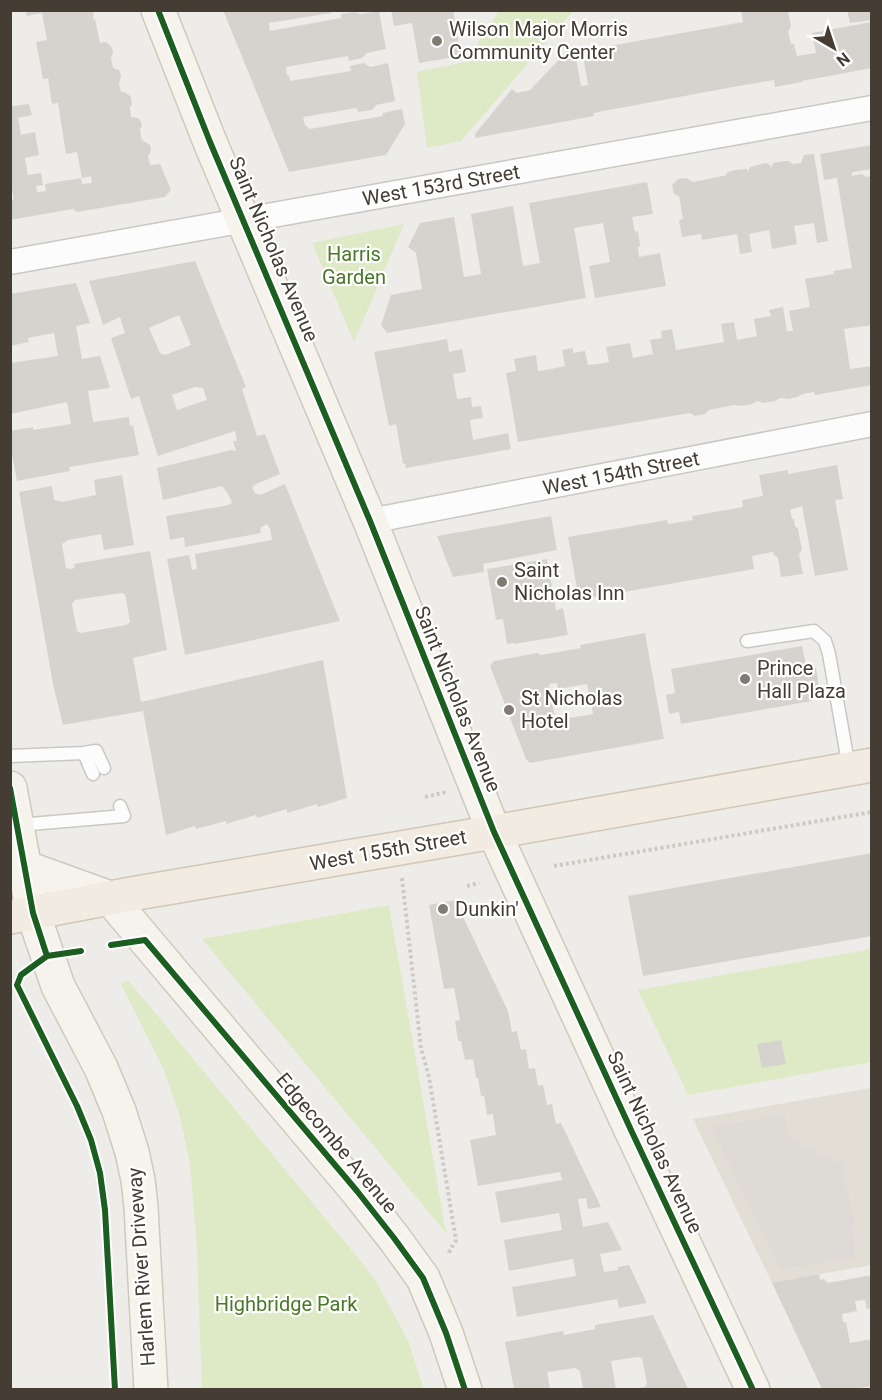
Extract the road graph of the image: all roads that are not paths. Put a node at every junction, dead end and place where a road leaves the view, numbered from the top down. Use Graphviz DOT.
graph roads {
  1 [pos="158,10"];
  2 [pos="872,108"];
  3 [pos="244,220"];
  4 [pos="10,262"];
  5 [pos="872,424"];
  6 [pos="370,521"];
  7 [pos="747,641"];
  8 [pos="10,756"];
  9 [pos="860,767"];
  10 [pos="99,771"];
  11 [pos="10,788"];
  12 [pos="114,811"];
  13 [pos="17,825"];
  14 [pos="494,832"];
  15 [pos="17,865"];
  16 [pos="110,898"];
  17 [pos="22,915"];
  18 [pos="151,1389"];
  19 [pos="465,1389"];
  20 [pos="753,1389"];
  1 -- 3 [label="main road, Saint Nicholas Avenue"];
  2 -- 3 [label="street, West 153rd Street"];
  3 -- 4 [label="street, West 153rd Street"];
  3 -- 6 [label="main road, Saint Nicholas Avenue"];
  5 -- 6 [label="street, West 154th Street"];
  6 -- 14 [label="main road, Saint Nicholas Avenue"];
  7 -- 9 [label="lane"];
  8 -- 10 [label="lane"];
  9 -- 14 [label="main road, West 155th Street"];
  11 -- 13 [label="main road, Harlem River Driveway"];
  12 -- 13 [label="lane"];
  13 -- 15 [label="main road, Harlem River Driveway"];
  14 -- 16 [label="main road, West 155th Street"];
  14 -- 20 [label="main road, Saint Nicholas Avenue"];
  15 -- 16 [label="main road"];
  15 -- 17 [label="main road, Harlem River Driveway"];
  16 -- 17 [label="main road, West 155th Street"];
  16 -- 19 [label="main road, Edgecombe Avenue"];
  17 -- 18 [label="main road, Harlem River Driveway"];
}
